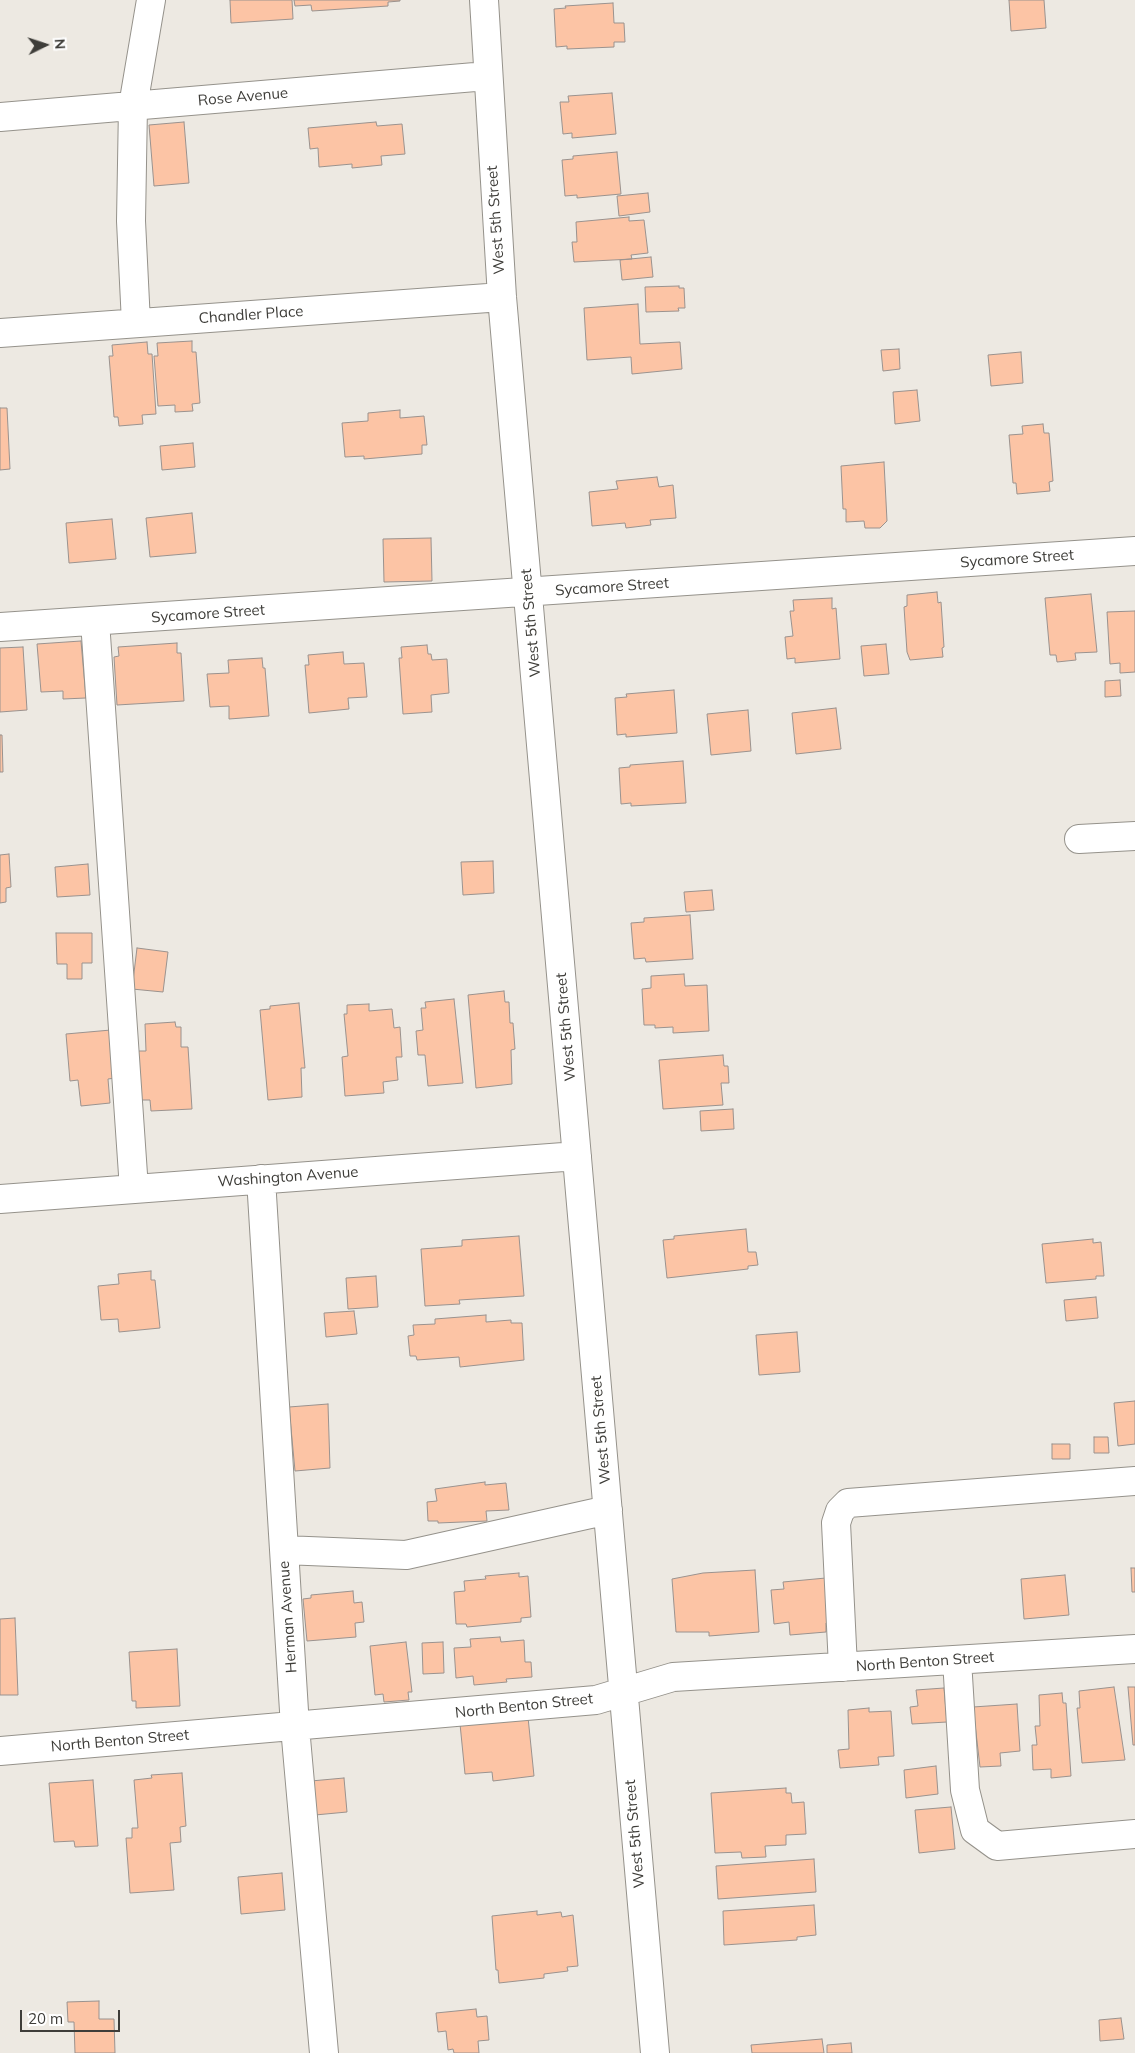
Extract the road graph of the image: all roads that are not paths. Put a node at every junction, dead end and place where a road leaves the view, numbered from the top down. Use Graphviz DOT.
graph roads {
  1 [pos="151,0"];
  2 [pos="484,0"];
  3 [pos="487,76"];
  4 [pos="133,106"];
  5 [pos="0,117"];
  6 [pos="502,297"];
  7 [pos="136,323"];
  8 [pos="0,333"];
  9 [pos="1135,551"];
  10 [pos="528,593"];
  11 [pos="95,621"];
  12 [pos="0,628"];
  13 [pos="1135,836"];
  14 [pos="1078,839"];
  15 [pos="577,1156"];
  16 [pos="260,1180"];
  17 [pos="134,1189"];
  18 [pos="0,1199"];
  19 [pos="1135,1481"];
  20 [pos="608,1510"];
  21 [pos="284,1550"];
  22 [pos="1135,1648"];
  23 [pos="957,1660"];
  24 [pos="843,1667"];
  25 [pos="623,1690"];
  26 [pos="295,1727"];
  27 [pos="0,1751"];
  28 [pos="1135,1834"];
  29 [pos="324,2053"];
  30 [pos="654,2053"];
  1 -- 4 [label="street"];
  2 -- 3 [label="street, West 5th Street"];
  3 -- 4 [label="street, Rose Avenue"];
  3 -- 6 [label="street, West 5th Street"];
  4 -- 5 [label="street, Rose Avenue"];
  4 -- 7 [label="street"];
  6 -- 7 [label="street, Chandler Place"];
  6 -- 10 [label="street, West 5th Street"];
  7 -- 8 [label="street, Chandler Place"];
  9 -- 10 [label="street, Sycamore Street"];
  10 -- 11 [label="street, Sycamore Street"];
  10 -- 15 [label="street, West 5th Street"];
  11 -- 12 [label="street, Sycamore Street"];
  11 -- 17 [label="street"];
  13 -- 14 [label="street"];
  15 -- 16 [label="street, Washington Avenue"];
  15 -- 20 [label="street, West 5th Street"];
  16 -- 17 [label="street, Washington Avenue"];
  16 -- 21 [label="street, Herman Avenue"];
  17 -- 18 [label="street, Washington Avenue"];
  19 -- 24 [label="street"];
  20 -- 21 [label="street"];
  20 -- 25 [label="street, West 5th Street"];
  21 -- 26 [label="street, Herman Avenue"];
  22 -- 23 [label="street, North Benton Street"];
  23 -- 24 [label="street, North Benton Street"];
  23 -- 28 [label="street"];
  24 -- 25 [label="street, North Benton Street"];
  25 -- 26 [label="street, North Benton Street"];
  25 -- 30 [label="street, West 5th Street"];
  26 -- 27 [label="street, North Benton Street"];
  26 -- 29 [label="street, Herman Avenue"];
}
